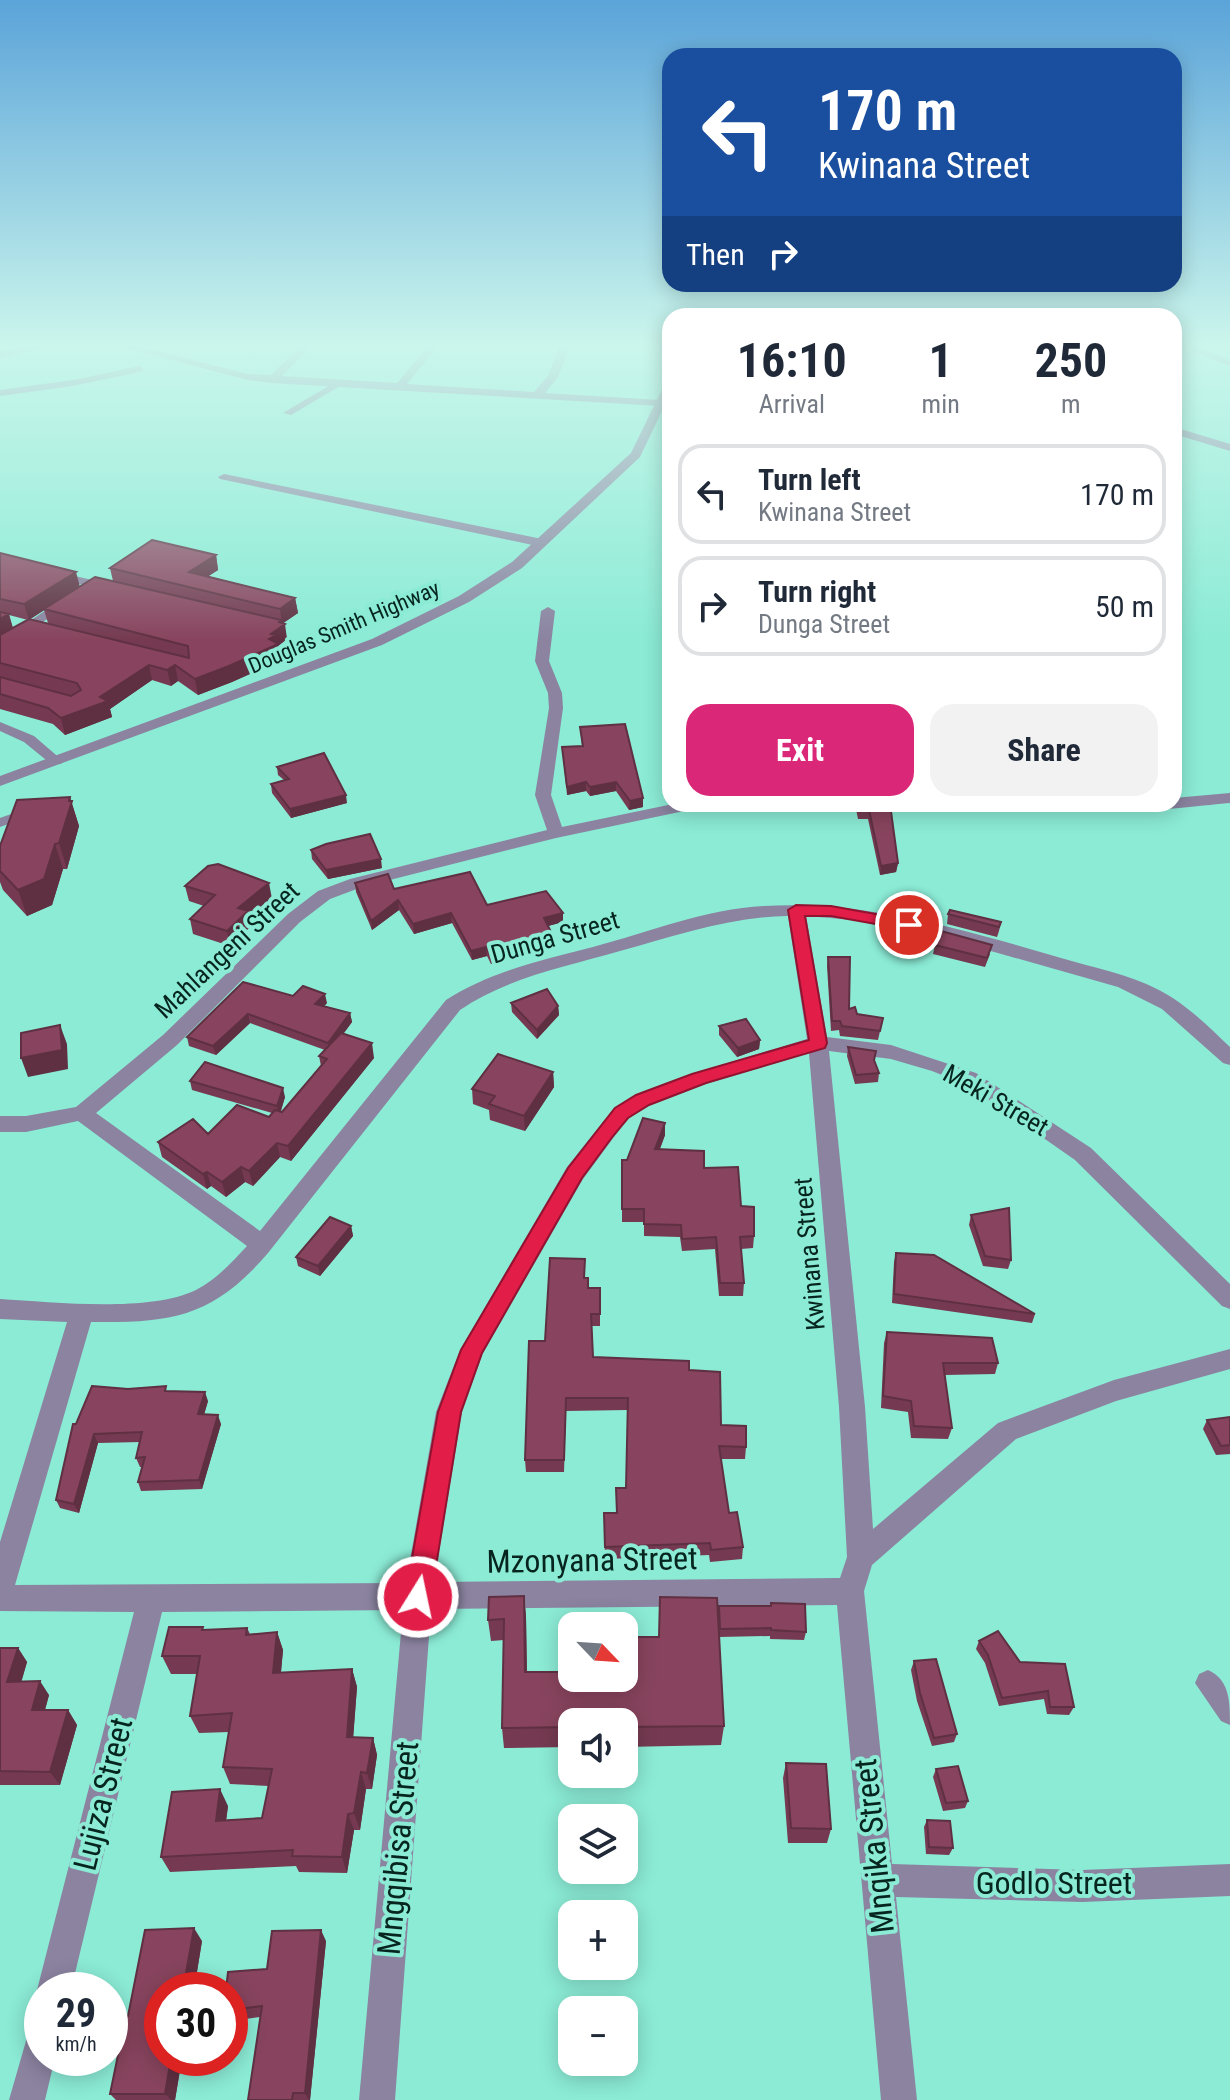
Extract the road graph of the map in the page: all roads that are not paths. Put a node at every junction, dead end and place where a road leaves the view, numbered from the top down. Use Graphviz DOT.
graph roads {
  1 [pos="641,444"];
  2 [pos="224,477"];
  3 [pos="544,541"];
  4 [pos="41,571"];
  5 [pos="107,577"];
  6 [pos="95,584"];
  7 [pos="126,591"];
  8 [pos="83,592"];
  9 [pos="71,599"];
  10 [pos="548,611"];
  11 [pos="15,623"];
  12 [pos="31,627"];
  13 [pos="45,631"];
  14 [pos="0,647"];
  15 [pos="0,726"];
  16 [pos="56,761"];
  17 [pos="0,781"];
  18 [pos="1230,798"];
  19 [pos="1182,802"];
  20 [pos="50,804"];
  21 [pos="662,811"];
  22 [pos="0,823"];
  23 [pos="556,833"];
  24 [pos="796,910"];
  25 [pos="818,1043"];
  26 [pos="1230,1058"];
  27 [pos="82,1113"];
  28 [pos="0,1124"];
  29 [pos="261,1244"];
  30 [pos="1230,1299"];
  31 [pos="0,1309"];
  32 [pos="82,1312"];
  33 [pos="1230,1359"];
  34 [pos="861,1557"];
  35 [pos="0,1588"];
  36 [pos="850,1591"];
  37 [pos="418,1597"];
  38 [pos="0,1598"];
  39 [pos="151,1599"];
  40 [pos="1208,1683"];
  41 [pos="1230,1712"];
  42 [pos="877,1880"];
  43 [pos="1230,1880"];
  44 [pos="58,1972"];
  45 [pos="33,2076"];
  46 [pos="27,2100"];
  47 [pos="377,2100"];
  48 [pos="899,2100"];
  1 -- 3 [label="street, Douglas Smith Highway"];
  2 -- 3 [label="street"];
  3 -- 16 [label="street, Douglas Smith Highway"];
  4 -- 6 [label="lane"];
  5 -- 6 [label="lane"];
  6 -- 7 [label="lane"];
  6 -- 8 [label="lane"];
  9 -- 12 [label="lane"];
  10 -- 23 [label="street"];
  11 -- 12 [label="lane"];
  12 -- 13 [label="lane"];
  12 -- 14 [label="lane"];
  15 -- 16 [label="lane"];
  16 -- 17 [label="street, Douglas Smith Highway"];
  18 -- 19 [label="street"];
  20 -- 22 [label="lane"];
  21 -- 23 [label="street, Mahlangeni Street"];
  23 -- 27 [label="street, Mahlangeni Street"];
  24 -- 25 [label="street, Kwinana Street"];
  24 -- 26 [label="street, Dunga Street"];
  24 -- 29 [label="street, Dunga Street"];
  25 -- 30 [label="street, Meki Street"];
  25 -- 34 [label="street, Kwinana Street"];
  25 -- 37 [label="street, Meki Street"];
  27 -- 28 [label="street, Mahlangeni Street"];
  27 -- 29 [label="street"];
  29 -- 32 [label="street, Dunga Street"];
  31 -- 32 [label="street, Dunga Street"];
  32 -- 35 [label="street"];
  33 -- 34 [label="street"];
  34 -- 36 [label="street, Kwinana Street"];
  36 -- 37 [label="street, Mzonyana Street"];
  36 -- 42 [label="street, Mnqika Street"];
  37 -- 39 [label="street, Mzonyana Street"];
  37 -- 47 [label="street, Mngqibisa Street"];
  38 -- 39 [label="street, Mzonyana Street"];
  39 -- 44 [label="street, Lujiza Street"];
  40 -- 41 [label="lane"];
  42 -- 43 [label="street, Godlo Street"];
  42 -- 48 [label="street, Mnqika Street"];
  45 -- 46 [label="street"];
}
